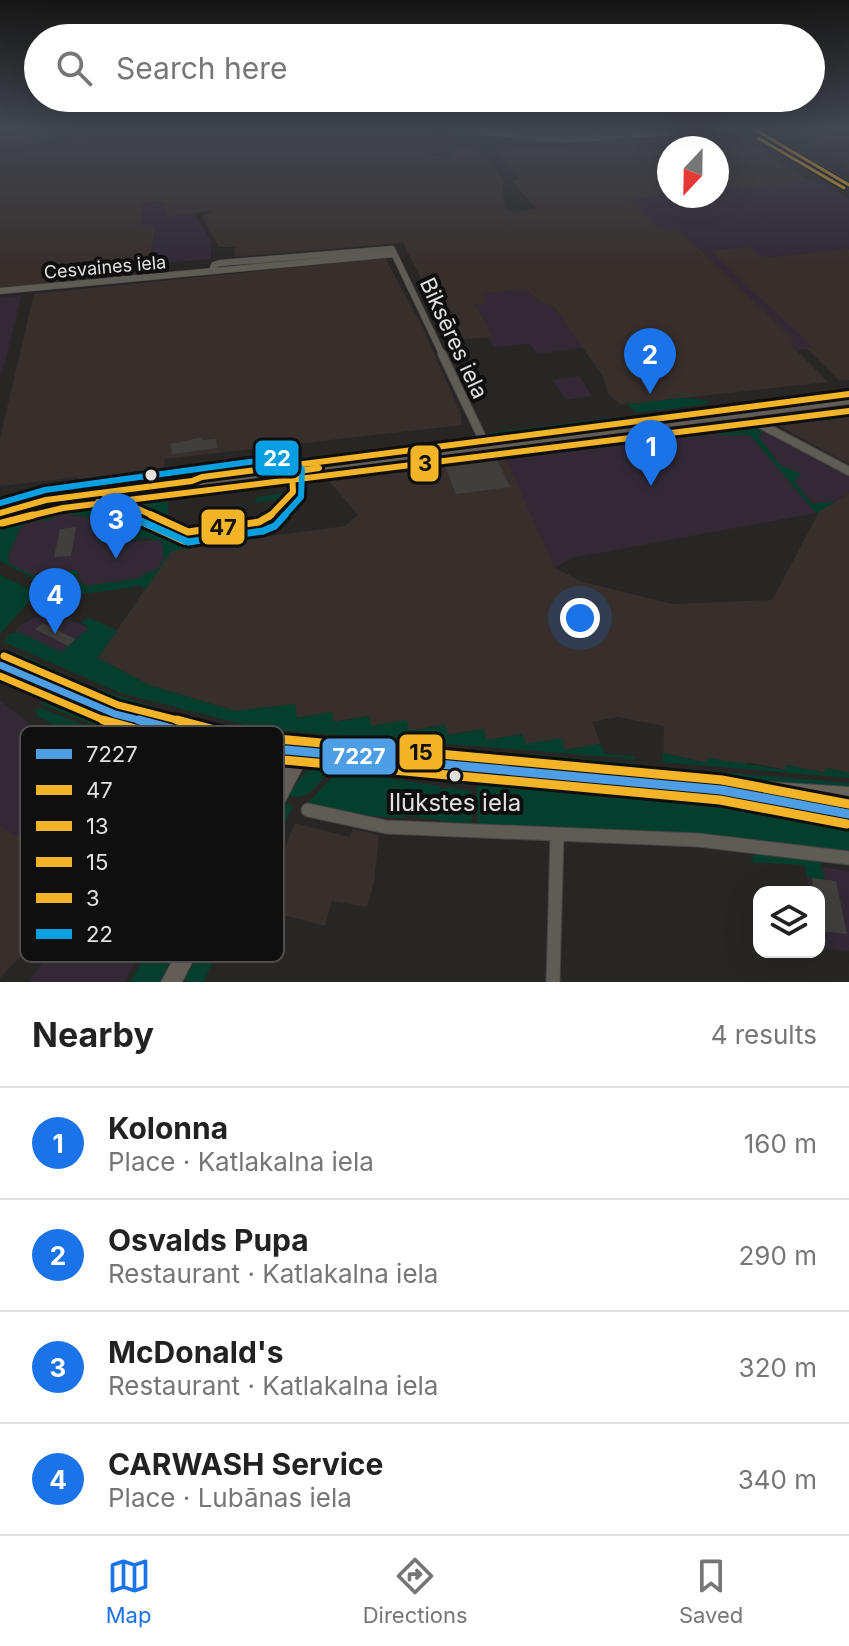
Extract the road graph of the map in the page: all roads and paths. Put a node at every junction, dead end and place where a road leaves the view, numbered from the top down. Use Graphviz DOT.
graph roads {
  1 [pos="832,175"];
  2 [pos="849,185"];
  3 [pos="386,248"];
  4 [pos="394,254"];
  5 [pos="308,258"];
  6 [pos="0,291"];
  7 [pos="849,394"];
  8 [pos="849,401"];
  9 [pos="801,403"];
  10 [pos="741,414"];
  11 [pos="485,444"];
  12 [pos="849,471"];
  13 [pos="46,500"];
  14 [pos="0,503"];
  15 [pos="0,513"];
  16 [pos="0,665"];
  17 [pos="157,726"];
  18 [pos="284,750"];
  19 [pos="303,752"];
  20 [pos="284,787"];
  21 [pos="721,790"];
  22 [pos="849,797"];
  23 [pos="308,810"];
  24 [pos="849,814"];
  25 [pos="557,836"];
  26 [pos="849,858"];
  27 [pos="182,962"];
  28 [pos="171,982"];
  29 [pos="553,982"];
  1 -- 2 [label="street"];
  3 -- 4 [label="street, Biksēres iela"];
  3 -- 5 [label="street, Cesvaines iela"];
  4 -- 5 [label="street, Cesvaines iela"];
  4 -- 11 [label="street, Biksēres iela"];
  5 -- 6 [label="street, Cesvaines iela"];
  7 -- 9 [label="street"];
  8 -- 9 [label="street"];
  9 -- 10 [label="street"];
  9 -- 11 [label="street"];
  10 -- 11 [label="street"];
  10 -- 12 [label="street"];
  11 -- 13 [label="street"];
  13 -- 14 [label="street"];
  13 -- 15 [label="street"];
  16 -- 17 [label="main road"];
  18 -- 19 [label="main road"];
  19 -- 20 [label="street"];
  19 -- 21 [label="main road"];
  21 -- 22 [label="highway"];
  21 -- 24 [label="highway"];
  23 -- 25 [label="street"];
  25 -- 26 [label="street"];
  25 -- 29 [label="street"];
  27 -- 28 [label="street"];
}
